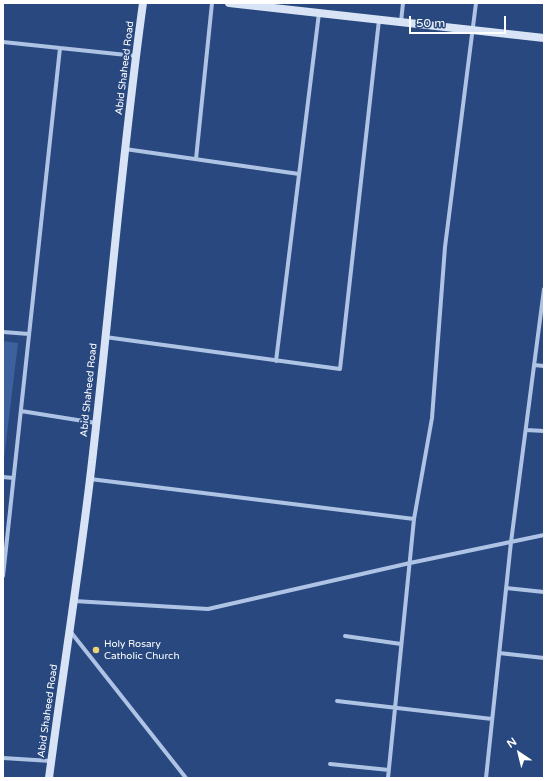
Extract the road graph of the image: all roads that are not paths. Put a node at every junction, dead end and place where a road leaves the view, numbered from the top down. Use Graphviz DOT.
graph roads {
  1 [pos="143,3"];
  2 [pos="212,3"];
  3 [pos="229,3"];
  4 [pos="403,3"];
  5 [pos="476,3"];
  6 [pos="319,13"];
  7 [pos="379,20"];
  8 [pos="400,22"];
  9 [pos="473,30"];
  10 [pos="544,38"];
  11 [pos="3,42"];
  12 [pos="60,48"];
  13 [pos="136,56"];
  14 [pos="125,149"];
  15 [pos="196,159"];
  16 [pos="299,174"];
  17 [pos="544,289"];
  18 [pos="544,295"];
  19 [pos="3,332"];
  20 [pos="29,334"];
  21 [pos="105,337"];
  22 [pos="276,361"];
  23 [pos="534,365"];
  24 [pos="544,366"];
  25 [pos="21,410"];
  26 [pos="96,423"];
  27 [pos="526,430"];
  28 [pos="544,431"];
  29 [pos="3,477"];
  30 [pos="13,478"];
  31 [pos="90,479"];
  32 [pos="414,519"];
  33 [pos="544,535"];
  34 [pos="511,542"];
  35 [pos="410,563"];
  36 [pos="3,576"];
  37 [pos="506,588"];
  38 [pos="544,592"];
  39 [pos="74,601"];
  40 [pos="70,630"];
  41 [pos="345,636"];
  42 [pos="401,644"];
  43 [pos="499,653"];
  44 [pos="544,658"];
  45 [pos="337,701"];
  46 [pos="394,707"];
  47 [pos="492,719"];
  48 [pos="3,758"];
  49 [pos="51,761"];
  50 [pos="330,764"];
  51 [pos="389,770"];
  52 [pos="49,778"];
  53 [pos="186,778"];
  54 [pos="388,778"];
  55 [pos="486,778"];
  1 -- 13 [label="street, Abid Shaheed Road"];
  2 -- 15 [label="street"];
  3 -- 6 [label="street"];
  4 -- 8 [label="street"];
  5 -- 9 [label="street"];
  6 -- 7 [label="street"];
  6 -- 16 [label="street"];
  7 -- 8 [label="street"];
  7 -- 22 [label="street"];
  8 -- 9 [label="street"];
  9 -- 10 [label="street"];
  9 -- 32 [label="street"];
  11 -- 12 [label="street"];
  12 -- 13 [label="street"];
  12 -- 20 [label="street"];
  13 -- 14 [label="street, Abid Shaheed Road"];
  14 -- 15 [label="street"];
  14 -- 21 [label="street, Abid Shaheed Road"];
  15 -- 16 [label="street"];
  16 -- 22 [label="street"];
  17 -- 18 [label="street"];
  18 -- 23 [label="street"];
  19 -- 20 [label="street"];
  20 -- 25 [label="street"];
  21 -- 22 [label="street"];
  21 -- 26 [label="street, Abid Shaheed Road"];
  23 -- 24 [label="street"];
  23 -- 27 [label="street"];
  25 -- 26 [label="street"];
  25 -- 30 [label="street"];
  26 -- 31 [label="street, Abid Shaheed Road"];
  27 -- 28 [label="street"];
  27 -- 34 [label="street"];
  29 -- 30 [label="street"];
  30 -- 36 [label="street"];
  31 -- 32 [label="street"];
  31 -- 39 [label="street, Abid Shaheed Road"];
  32 -- 35 [label="street"];
  33 -- 34 [label="street"];
  34 -- 35 [label="street"];
  34 -- 37 [label="street"];
  35 -- 39 [label="street"];
  35 -- 42 [label="street"];
  37 -- 38 [label="street"];
  37 -- 43 [label="street"];
  39 -- 40 [label="street, Abid Shaheed Road"];
  40 -- 49 [label="street, Abid Shaheed Road"];
  40 -- 53 [label="street"];
  41 -- 42 [label="street"];
  42 -- 46 [label="street"];
  43 -- 44 [label="street"];
  43 -- 47 [label="street"];
  45 -- 46 [label="street"];
  46 -- 47 [label="street"];
  46 -- 51 [label="street"];
  47 -- 55 [label="street"];
  48 -- 49 [label="street"];
  49 -- 52 [label="street, Abid Shaheed Road"];
  50 -- 51 [label="street"];
  51 -- 54 [label="street"];
}
